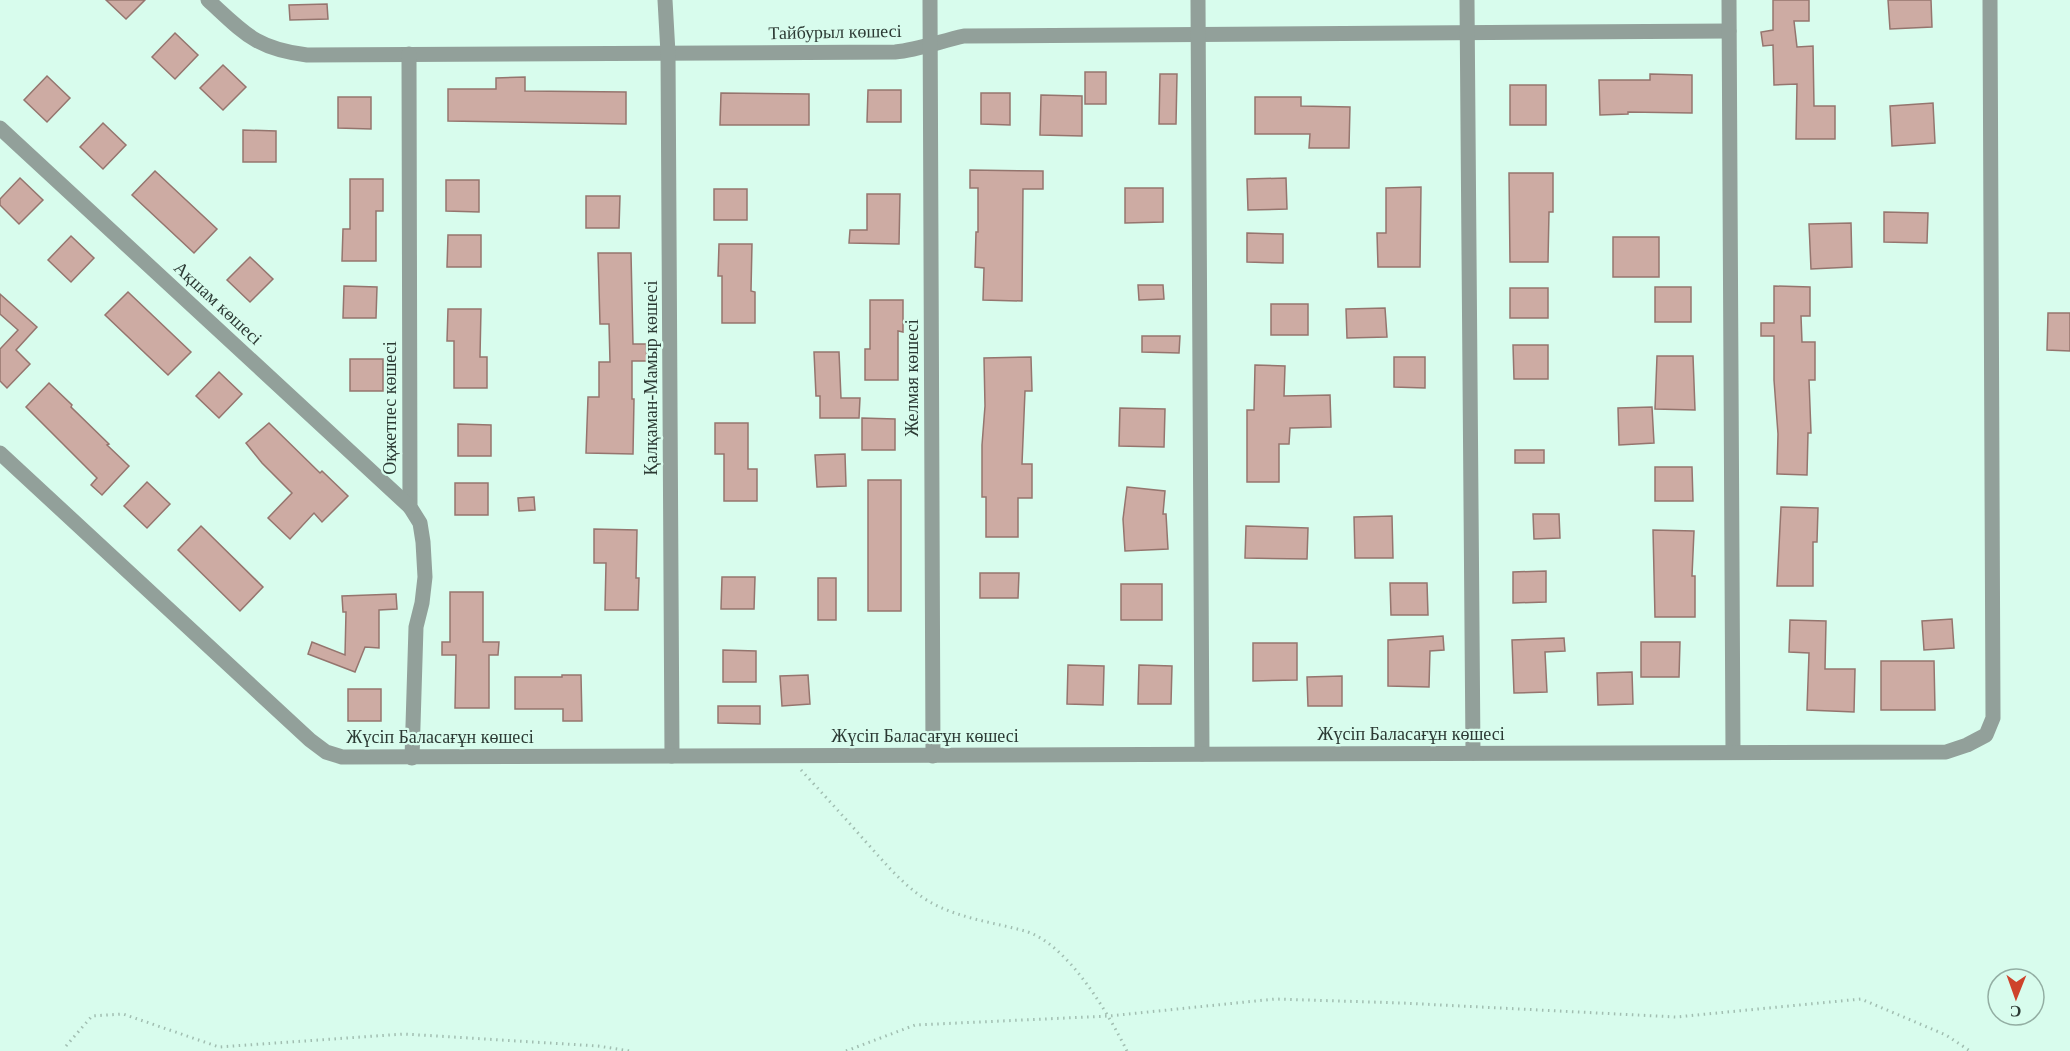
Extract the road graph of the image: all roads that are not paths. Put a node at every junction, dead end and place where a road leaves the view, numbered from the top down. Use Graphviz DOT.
graph roads {
  1 [pos="208,0"];
  2 [pos="665,0"];
  3 [pos="930,0"];
  4 [pos="1198,0"];
  5 [pos="1467,0"];
  6 [pos="1729,0"];
  7 [pos="1990,0"];
  8 [pos="1730,31"];
  9 [pos="1198,33"];
  10 [pos="1467,33"];
  11 [pos="930,44"];
  12 [pos="668,53"];
  13 [pos="409,54"];
  14 [pos="0,128"];
  15 [pos="0,453"];
  16 [pos="410,507"];
  17 [pos="1733,752"];
  18 [pos="1473,753"];
  19 [pos="1202,754"];
  20 [pos="672,756"];
  21 [pos="933,756"];
  22 [pos="412,758"];
  1 -- 13 [label="street, Тайбурыл көшесі"];
  2 -- 12 [label="street, Қалқаман-Мамыр көшесі"];
  3 -- 11 [label="street, Желмая көшесі"];
  4 -- 9 [label="street"];
  5 -- 10 [label="street"];
  6 -- 8 [label="street"];
  7 -- 17 [label="street, Жүсіп Баласағұн көшесі"];
  8 -- 10 [label="street, Тайбурыл көшесі"];
  8 -- 17 [label="street"];
  9 -- 10 [label="street, Тайбурыл көшесі"];
  9 -- 11 [label="street, Тайбурыл көшесі"];
  9 -- 19 [label="street"];
  10 -- 18 [label="street"];
  11 -- 12 [label="street, Тайбурыл көшесі"];
  11 -- 21 [label="street, Желмая көшесі"];
  12 -- 13 [label="street, Тайбурыл көшесі"];
  12 -- 20 [label="street, Қалқаман-Мамыр көшесі"];
  13 -- 16 [label="street, Оқжетпес көшесі"];
  14 -- 16 [label="street, Ақшам көшесі"];
  15 -- 22 [label="street, Жүсіп Баласағұн көшесі"];
  16 -- 22 [label="street, Оқжетпес көшесі"];
  17 -- 18 [label="street, Жүсіп Баласағұн көшесі"];
  18 -- 19 [label="street, Жүсіп Баласағұн көшесі"];
  19 -- 21 [label="street, Жүсіп Баласағұн көшесі"];
  20 -- 21 [label="street, Жүсіп Баласағұн көшесі"];
  20 -- 22 [label="street, Жүсіп Баласағұн көшесі"];
}
